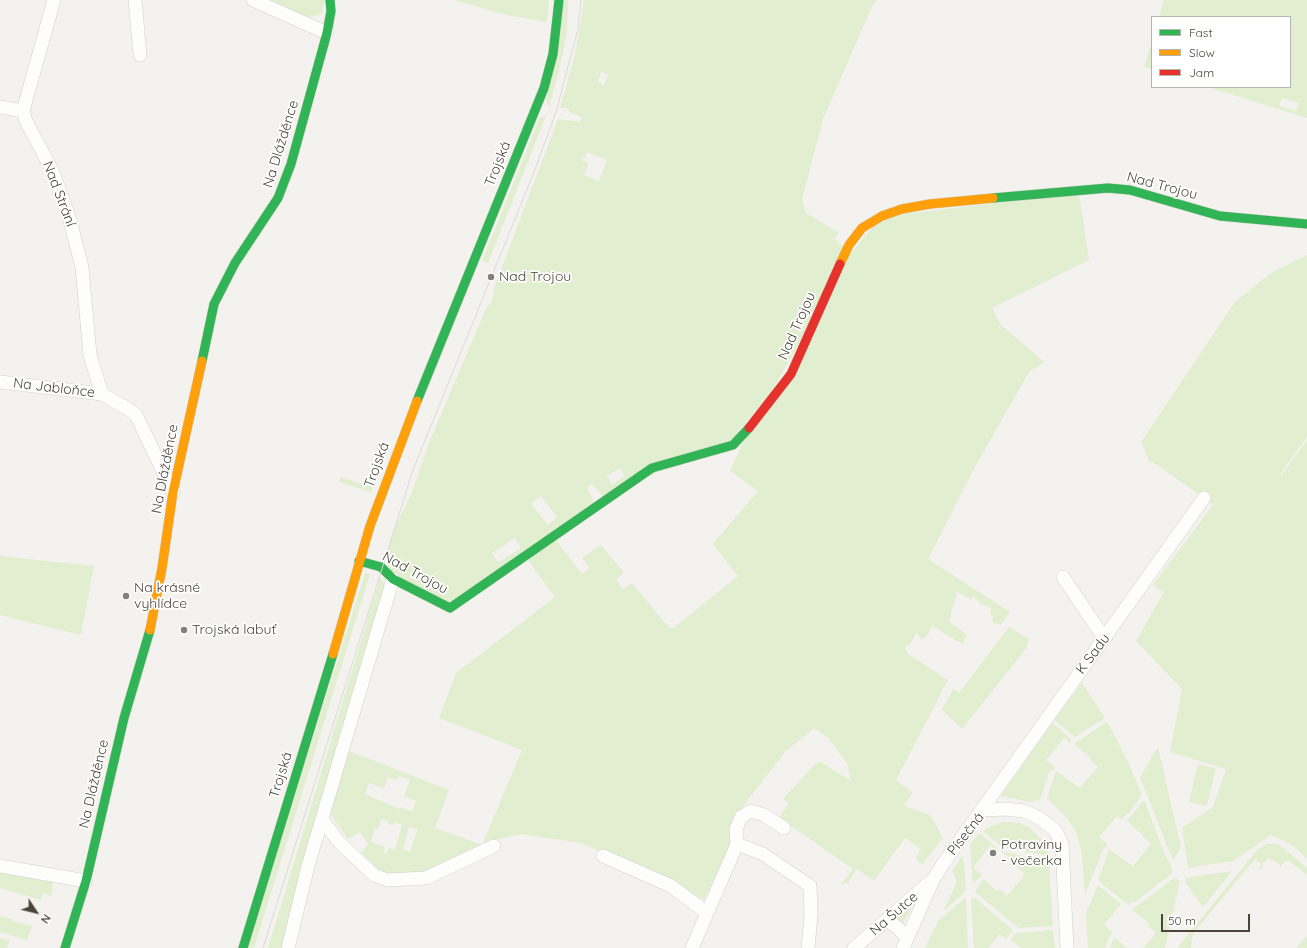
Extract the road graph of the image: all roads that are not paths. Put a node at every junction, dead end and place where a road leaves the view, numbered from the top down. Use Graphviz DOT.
graph roads {
  1 [pos="54,0"];
  2 [pos="135,0"];
  3 [pos="253,0"];
  4 [pos="330,0"];
  5 [pos="559,0"];
  6 [pos="327,33"];
  7 [pos="140,55"];
  8 [pos="0,107"];
  9 [pos="23,111"];
  10 [pos="1307,224"];
  11 [pos="0,382"];
  12 [pos="102,394"];
  13 [pos="174,492"];
  14 [pos="1204,498"];
  15 [pos="359,561"];
  16 [pos="1063,577"];
  17 [pos="393,579"];
  18 [pos="1106,637"];
  19 [pos="983,810"];
  20 [pos="323,821"];
  21 [pos="784,828"];
  22 [pos="737,844"];
  23 [pos="494,846"];
  24 [pos="603,856"];
  25 [pos="0,866"];
  26 [pos="933,880"];
  27 [pos="86,882"];
  28 [pos="707,913"];
  29 [pos="887,920"];
  30 [pos="905,943"];
  31 [pos="65,948"];
  32 [pos="243,948"];
  33 [pos="288,948"];
  34 [pos="692,948"];
  35 [pos="808,948"];
  36 [pos="854,948"];
  37 [pos="1067,948"];
  1 -- 9 [label="street"];
  2 -- 7 [label="street"];
  3 -- 6 [label="street"];
  4 -- 6 [label="street, Na Dlážděnce"];
  5 -- 15 [label="street, Trojská"];
  6 -- 13 [label="street, Na Dlážděnce"];
  8 -- 9 [label="street"];
  9 -- 12 [label="street, Nad Strání"];
  10 -- 17 [label="street, Nad Trojou"];
  11 -- 12 [label="street, Na Jabloňce"];
  12 -- 13 [label="street, Na Jabloňce"];
  13 -- 27 [label="street, Na Dlážděnce"];
  14 -- 18 [label="street, K Sadu"];
  15 -- 17 [label="street, Nad Trojou"];
  15 -- 32 [label="street, Trojská"];
  16 -- 18 [label="street"];
  17 -- 20 [label="street"];
  18 -- 19 [label="street, K Sadu"];
  19 -- 26 [label="street, Písečná"];
  19 -- 37 [label="street, Písečná"];
  20 -- 23 [label="street"];
  20 -- 33 [label="street"];
  21 -- 22 [label="street"];
  22 -- 28 [label="street"];
  22 -- 35 [label="street"];
  24 -- 28 [label="street"];
  25 -- 27 [label="street"];
  26 -- 29 [label="street, Na Šutce"];
  26 -- 30 [label="street, Písečná"];
  27 -- 31 [label="street, Na Dlážděnce"];
  28 -- 34 [label="street"];
  29 -- 30 [label="street"];
  29 -- 36 [label="street, Na Šutce"];
}
